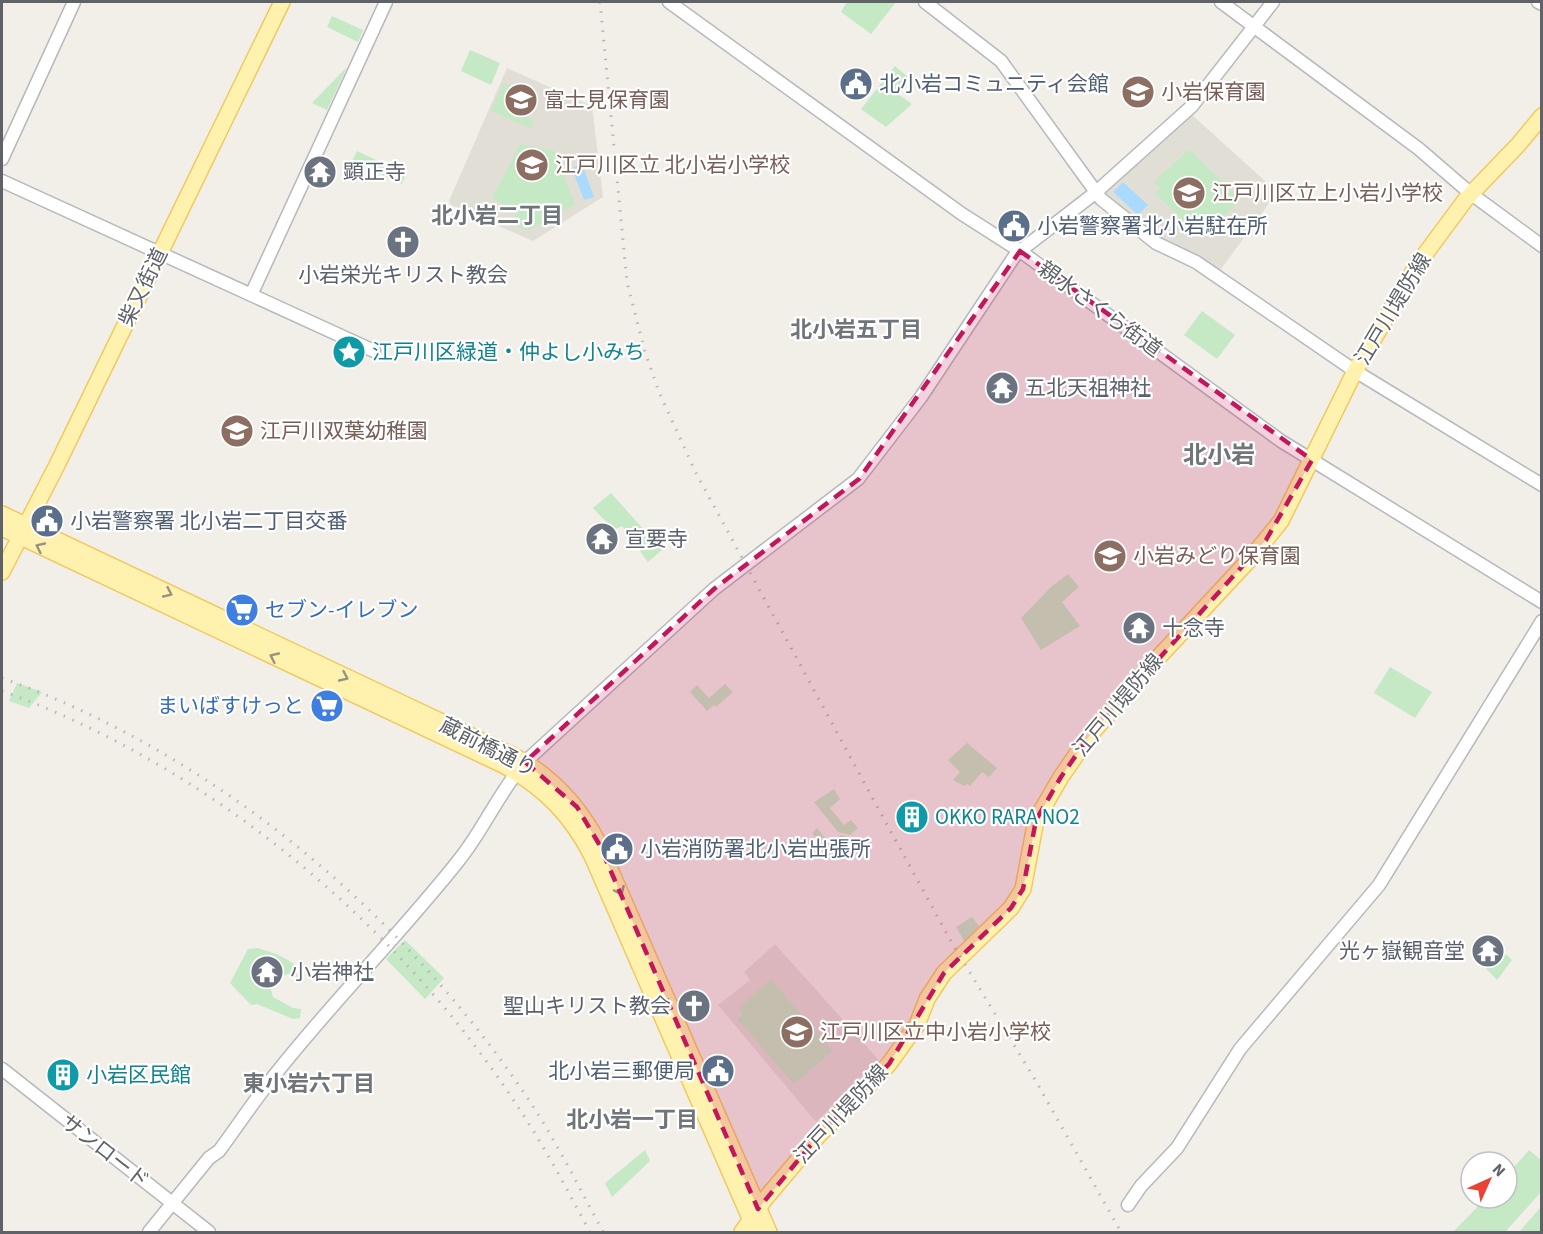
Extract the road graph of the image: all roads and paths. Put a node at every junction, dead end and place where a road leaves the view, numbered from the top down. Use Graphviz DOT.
graph roads {
  1 [pos="74,2"];
  2 [pos="282,2"];
  3 [pos="386,2"];
  4 [pos="669,2"];
  5 [pos="925,2"];
  6 [pos="1221,2"];
  7 [pos="1273,2"];
  8 [pos="1538,2"];
  9 [pos="1542,4"];
  10 [pos="1253,26"];
  11 [pos="1542,116"];
  12 [pos="2,159"];
  13 [pos="2,181"];
  14 [pos="1095,193"];
  15 [pos="1471,194"];
  16 [pos="1542,246"];
  17 [pos="1020,251"];
  18 [pos="159,254"];
  19 [pos="251,296"];
  20 [pos="374,351"];
  21 [pos="1355,371"];
  22 [pos="1312,460"];
  23 [pos="1542,485"];
  24 [pos="2,514"];
  25 [pos="2,528"];
  26 [pos="22,531"];
  27 [pos="2,572"];
  28 [pos="1542,602"];
  29 [pos="1542,621"];
  30 [pos="521,767"];
  31 [pos="2,1069"];
  32 [pos="172,1204"];
  33 [pos="1128,1205"];
  34 [pos="752,1223"];
  35 [pos="149,1233"];
  36 [pos="209,1233"];
  37 [pos="769,1233"];
  1 -- 12 [label="street"];
  2 -- 18 [label="main road, 柴又街道"];
  3 -- 19 [label="street"];
  4 -- 17 [label="street, 親水さくら街道"];
  5 -- 14 [label="street"];
  6 -- 10 [label="street"];
  7 -- 10 [label="street"];
  8 -- 9 [label="street"];
  10 -- 14 [label="street"];
  10 -- 15 [label="street"];
  11 -- 15 [label="main road, 江戸川堤防線"];
  13 -- 18 [label="street"];
  14 -- 17 [label="street"];
  14 -- 21 [label="street"];
  15 -- 16 [label="street"];
  15 -- 21 [label="main road, 江戸川堤防線"];
  17 -- 22 [label="street, 親水さくら街道"];
  17 -- 30 [label="street"];
  18 -- 19 [label="street"];
  18 -- 26 [label="main road, 柴又街道"];
  19 -- 20 [label="street"];
  21 -- 22 [label="main road, 江戸川堤防線"];
  21 -- 23 [label="street"];
  22 -- 28 [label="street, 親水さくら街道"];
  22 -- 34 [label="main road, 江戸川堤防線"];
  24 -- 26 [label="main road, 蔵前橋通り"];
  25 -- 26 [label="main road, 蔵前橋通り"];
  26 -- 27 [label="main road, 柴又街道"];
  26 -- 30 [label="main road, 蔵前橋通り"];
  29 -- 33 [label="street"];
  30 -- 32 [label="street"];
  30 -- 34 [label="main road, 蔵前橋通り"];
  31 -- 32 [label="street, サンロード"];
  32 -- 35 [label="street"];
  32 -- 36 [label="street, サンロード"];
  34 -- 37 [label="main road, 蔵前橋通り"];
}
